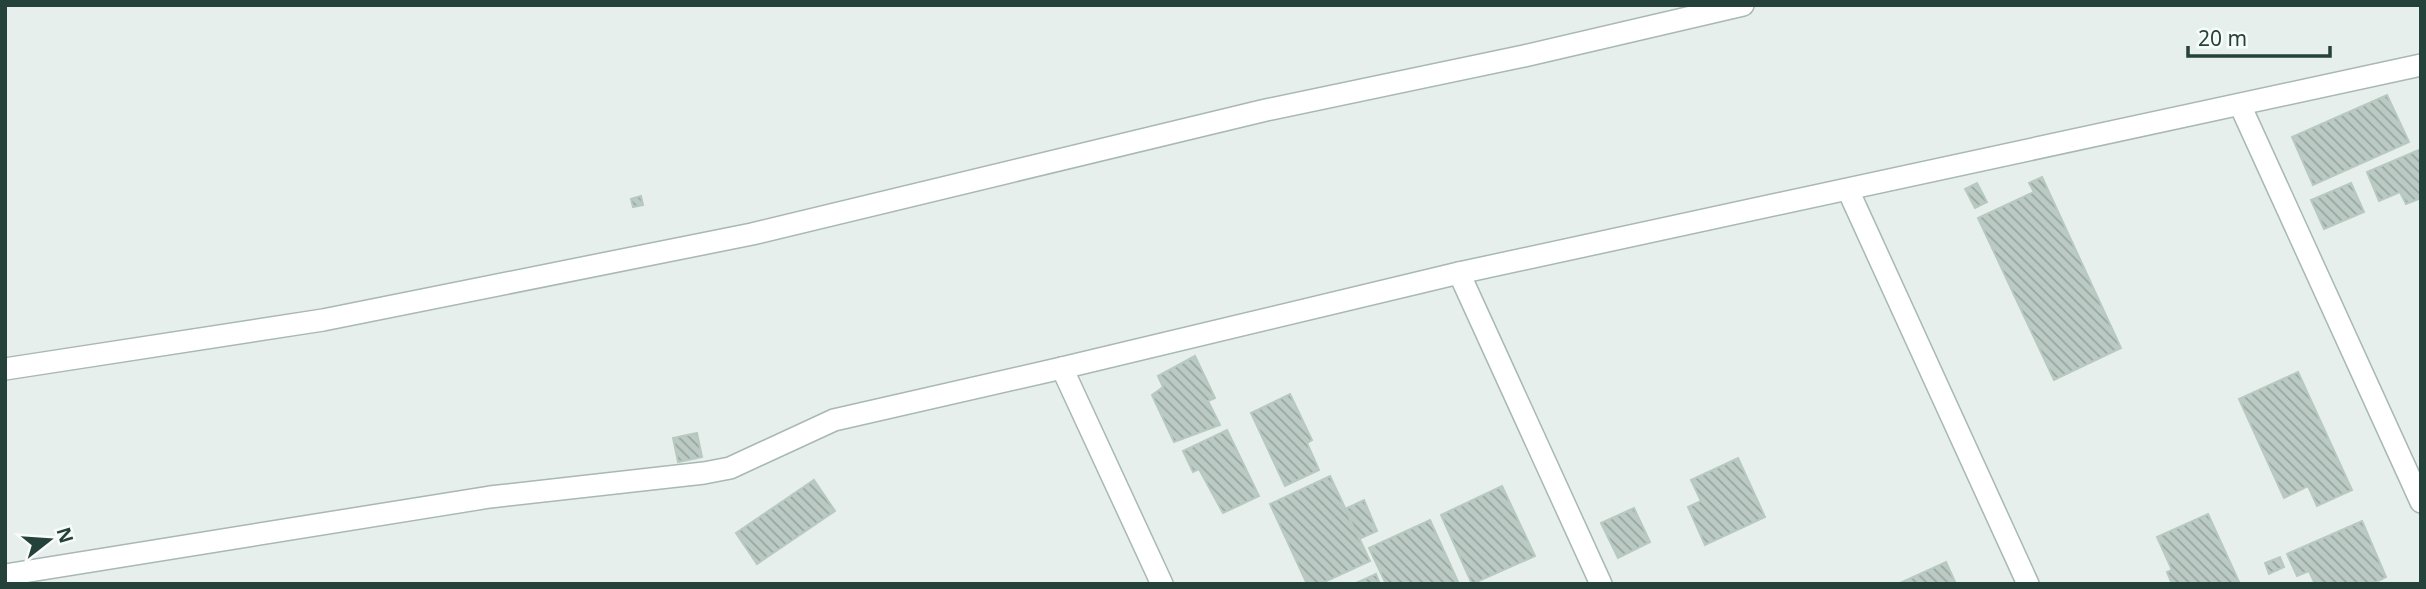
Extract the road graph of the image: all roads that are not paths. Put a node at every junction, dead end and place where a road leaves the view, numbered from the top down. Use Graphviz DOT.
graph roads {
  1 [pos="1743,5"];
  2 [pos="2421,65"];
  3 [pos="2240,105"];
  4 [pos="1848,190"];
  5 [pos="1459,273"];
  6 [pos="1062,368"];
  7 [pos="5,369"];
  8 [pos="2421,502"];
  9 [pos="5,575"];
  10 [pos="1161,584"];
  11 [pos="1601,584"];
  12 [pos="2028,584"];
  1 -- 7 [label="street"];
  2 -- 3 [label="street"];
  3 -- 4 [label="street"];
  3 -- 8 [label="street"];
  4 -- 5 [label="street"];
  4 -- 12 [label="street"];
  5 -- 6 [label="street"];
  5 -- 11 [label="street"];
  6 -- 9 [label="street"];
  6 -- 10 [label="street"];
}
